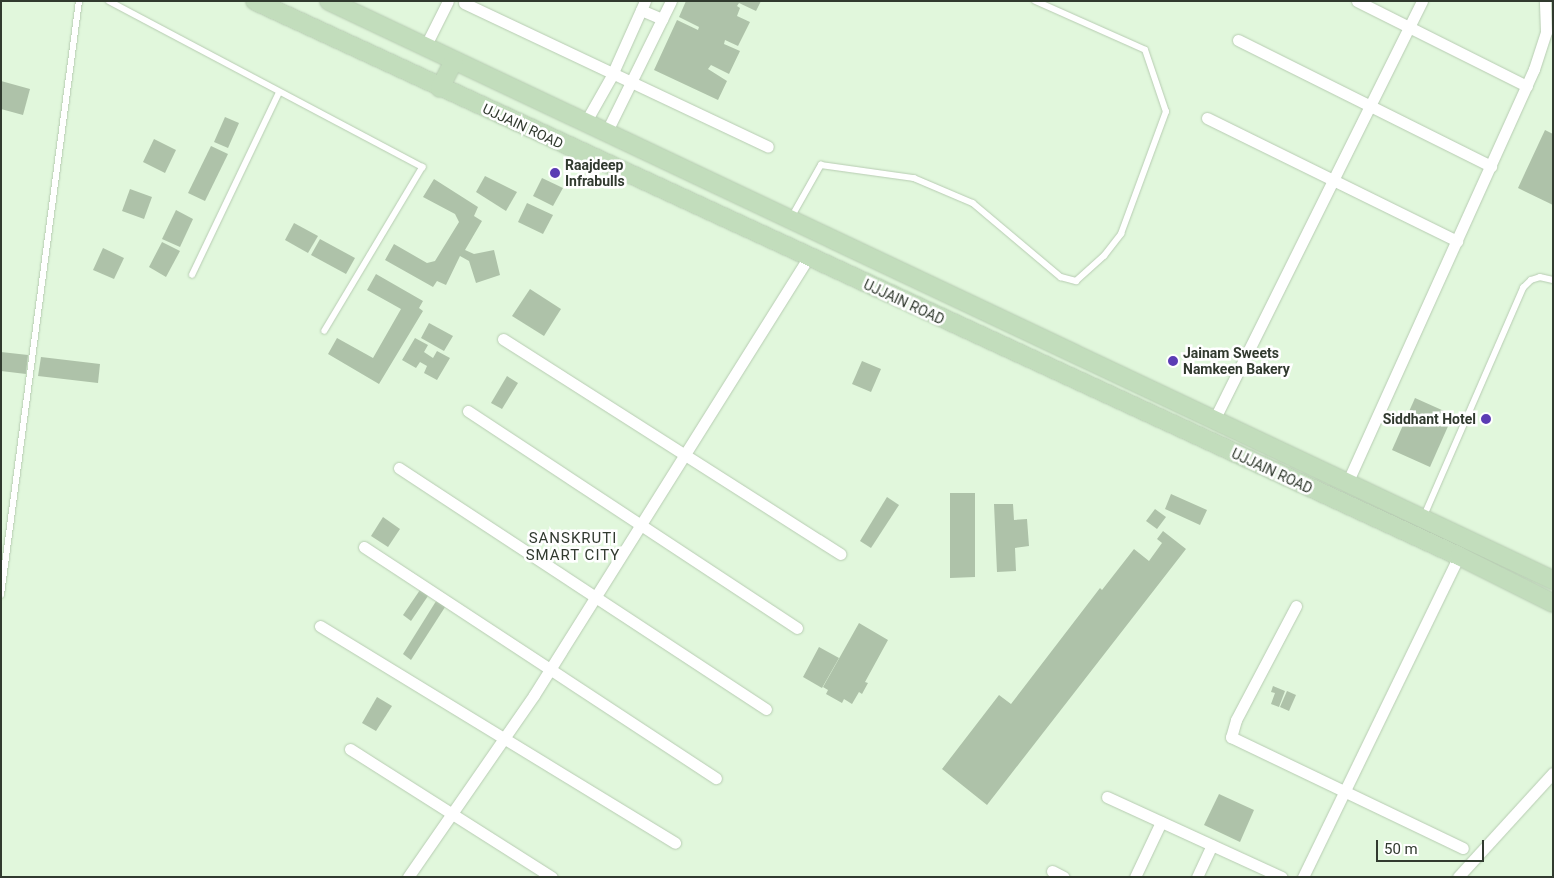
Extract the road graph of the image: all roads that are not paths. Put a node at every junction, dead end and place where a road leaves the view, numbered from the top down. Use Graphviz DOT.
graph roads {
  1 [pos="79,1"];
  2 [pos="109,1"];
  3 [pos="255,1"];
  4 [pos="329,1"];
  5 [pos="448,1"];
  6 [pos="671,1"];
  7 [pos="1035,1"];
  8 [pos="1357,1"];
  9 [pos="1422,1"];
  10 [pos="1546,1"];
  11 [pos="464,3"];
  12 [pos="1553,4"];
  13 [pos="643,6"];
  14 [pos="662,19"];
  15 [pos="1409,27"];
  16 [pos="1238,40"];
  17 [pos="424,47"];
  18 [pos="454,61"];
  19 [pos="613,71"];
  20 [pos="633,80"];
  21 [pos="1526,86"];
  22 [pos="440,88"];
  23 [pos="279,93"];
  24 [pos="1369,105"];
  25 [pos="1207,118"];
  26 [pos="586,123"];
  27 [pos="606,133"];
  28 [pos="768,147"];
  29 [pos="1491,166"];
  30 [pos="1332,180"];
  31 [pos="790,220"];
  32 [pos="1457,241"];
  33 [pos="808,258"];
  34 [pos="192,275"];
  35 [pos="1553,280"];
  36 [pos="325,331"];
  37 [pos="504,339"];
  38 [pos="468,411"];
  39 [pos="1215,418"];
  40 [pos="685,455"];
  41 [pos="399,468"];
  42 [pos="1348,481"];
  43 [pos="1423,518"];
  44 [pos="641,525"];
  45 [pos="364,547"];
  46 [pos="840,554"];
  47 [pos="1459,556"];
  48 [pos="1553,580"];
  49 [pos="1,595"];
  50 [pos="595,597"];
  51 [pos="1553,603"];
  52 [pos="1296,606"];
  53 [pos="320,626"];
  54 [pos="797,628"];
  55 [pos="550,669"];
  56 [pos="766,709"];
  57 [pos="504,738"];
  58 [pos="350,749"];
  59 [pos="1553,773"];
  60 [pos="716,778"];
  61 [pos="1347,791"];
  62 [pos="1107,797"];
  63 [pos="452,814"];
  64 [pos="1161,822"];
  65 [pos="675,843"];
  66 [pos="1212,845"];
  67 [pos="1462,848"];
  68 [pos="1052,871"];
  69 [pos="408,877"];
  70 [pos="552,877"];
  71 [pos="1064,877"];
  72 [pos="1134,877"];
  73 [pos="1196,877"];
  74 [pos="1282,877"];
  75 [pos="1303,877"];
  76 [pos="1458,877"];
  1 -- 49 [label="lane"];
  2 -- 23 [label="lane"];
  3 -- 22 [label="main road, UJJAIN ROAD"];
  4 -- 17 [label="main road, UJJAIN ROAD"];
  5 -- 17 [label="street"];
  6 -- 14 [label="street"];
  7 -- 31 [label="lane"];
  8 -- 15 [label="street"];
  9 -- 15 [label="street"];
  10 -- 12 [label="street"];
  10 -- 21 [label="street"];
  11 -- 19 [label="street"];
  13 -- 14 [label="street"];
  13 -- 19 [label="street"];
  14 -- 20 [label="street"];
  15 -- 21 [label="street"];
  15 -- 24 [label="street"];
  16 -- 24 [label="street"];
  17 -- 18 [label="main road, UJJAIN ROAD"];
  18 -- 22 [label="main road"];
  18 -- 26 [label="main road, UJJAIN ROAD"];
  19 -- 20 [label="street"];
  19 -- 26 [label="street"];
  20 -- 27 [label="street"];
  20 -- 28 [label="street"];
  21 -- 29 [label="street"];
  22 -- 33 [label="main road, UJJAIN ROAD"];
  23 -- 34 [label="lane"];
  23 -- 36 [label="lane"];
  24 -- 29 [label="street"];
  24 -- 30 [label="street"];
  25 -- 30 [label="street"];
  26 -- 27 [label="main road, UJJAIN ROAD"];
  27 -- 31 [label="main road, UJJAIN ROAD"];
  29 -- 32 [label="street"];
  30 -- 32 [label="street"];
  30 -- 39 [label="street"];
  31 -- 39 [label="main road, UJJAIN ROAD"];
  32 -- 42 [label="street"];
  33 -- 40 [label="street"];
  33 -- 47 [label="main road, UJJAIN ROAD"];
  35 -- 43 [label="lane"];
  37 -- 40 [label="street"];
  38 -- 44 [label="street"];
  39 -- 42 [label="main road, UJJAIN ROAD"];
  40 -- 44 [label="street"];
  40 -- 46 [label="street"];
  41 -- 50 [label="street"];
  42 -- 43 [label="main road, UJJAIN ROAD"];
  43 -- 48 [label="main road, UJJAIN ROAD"];
  44 -- 50 [label="street"];
  44 -- 54 [label="street"];
  45 -- 55 [label="street"];
  47 -- 51 [label="main road, UJJAIN ROAD"];
  47 -- 61 [label="street"];
  50 -- 55 [label="street"];
  50 -- 56 [label="street"];
  52 -- 61 [label="street"];
  53 -- 57 [label="street"];
  55 -- 57 [label="street"];
  55 -- 60 [label="street"];
  57 -- 63 [label="street"];
  57 -- 65 [label="street"];
  58 -- 63 [label="street"];
  59 -- 76 [label="street"];
  61 -- 67 [label="street"];
  61 -- 75 [label="street"];
  62 -- 64 [label="street"];
  63 -- 69 [label="street"];
  63 -- 70 [label="street"];
  64 -- 66 [label="street"];
  64 -- 72 [label="street"];
  66 -- 73 [label="street"];
  66 -- 74 [label="street"];
  68 -- 71 [label="street"];
}
